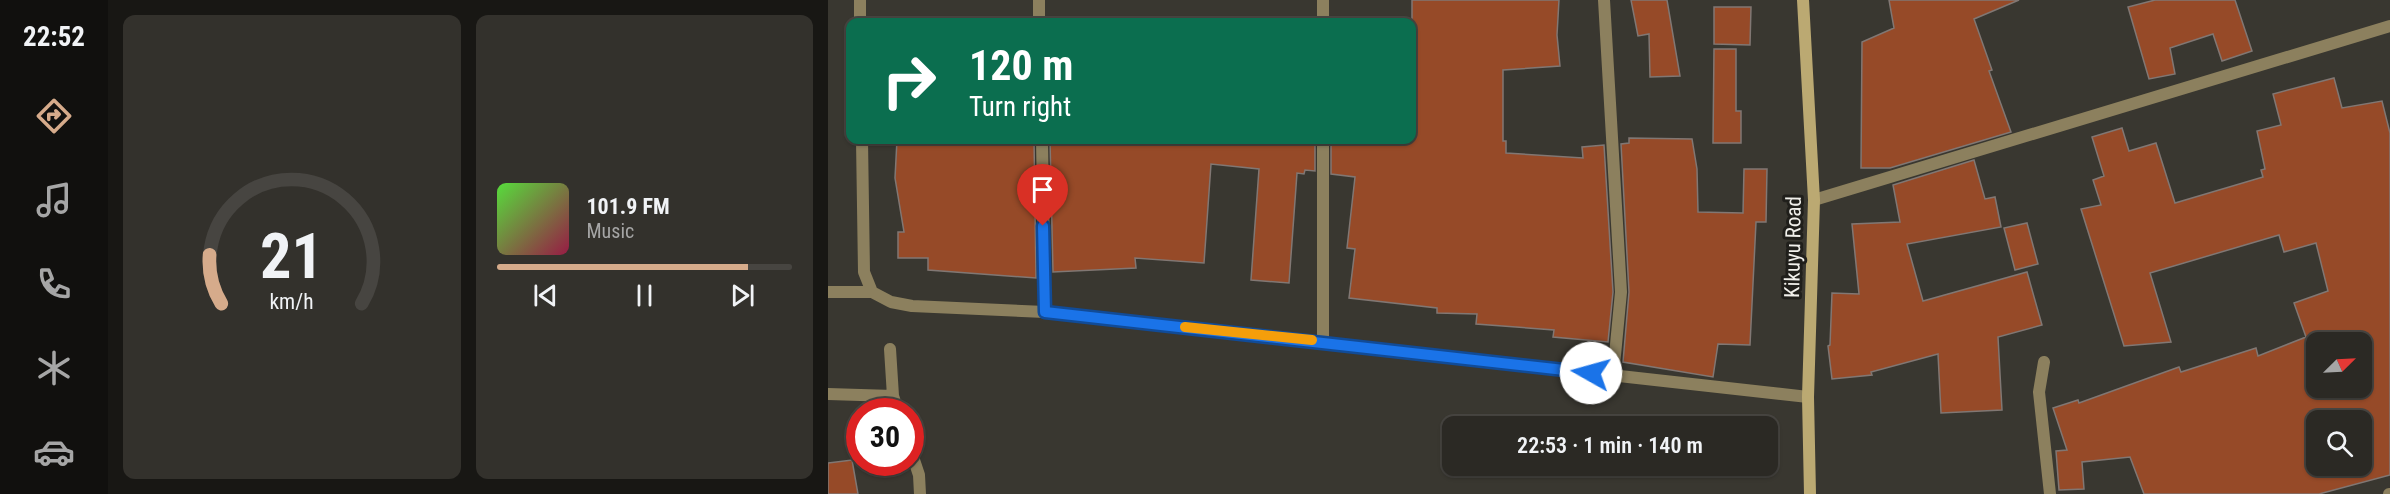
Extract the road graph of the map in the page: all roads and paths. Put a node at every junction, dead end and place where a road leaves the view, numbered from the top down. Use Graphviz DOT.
graph roads {
  1 [pos="860,0"];
  2 [pos="1039,0"];
  3 [pos="1323,0"];
  4 [pos="1604,0"];
  5 [pos="1803,0"];
  6 [pos="860,18"];
  7 [pos="1039,18"];
  8 [pos="1323,18"];
  9 [pos="2390,26"];
  10 [pos="862,144"];
  11 [pos="1042,144"];
  12 [pos="1323,144"];
  13 [pos="1814,200"];
  14 [pos="828,292"];
  15 [pos="872,292"];
  16 [pos="1045,312"];
  17 [pos="1323,342"];
  18 [pos="890,350"];
  19 [pos="2044,362"];
  20 [pos="1613,376"];
  21 [pos="828,394"];
  22 [pos="893,396"];
  23 [pos="1808,397"];
  24 [pos="919,476"];
  25 [pos="920,494"];
  26 [pos="1810,494"];
  27 [pos="2050,494"];
  1 -- 6 [label="street"];
  2 -- 7 [label="street"];
  3 -- 8 [label="street"];
  4 -- 20 [label="street"];
  5 -- 13 [label="main road, Kikuyu Road"];
  9 -- 13 [label="street"];
  10 -- 15 [label="street"];
  11 -- 16 [label="street"];
  12 -- 17 [label="street"];
  13 -- 23 [label="main road, Kikuyu Road"];
  14 -- 15 [label="street"];
  15 -- 16 [label="street"];
  16 -- 17 [label="street"];
  17 -- 20 [label="street"];
  18 -- 22 [label="street"];
  19 -- 27 [label="street"];
  20 -- 23 [label="street"];
  21 -- 22 [label="street"];
  23 -- 26 [label="main road, Kikuyu Road"];
  24 -- 25 [label="street"];
}
